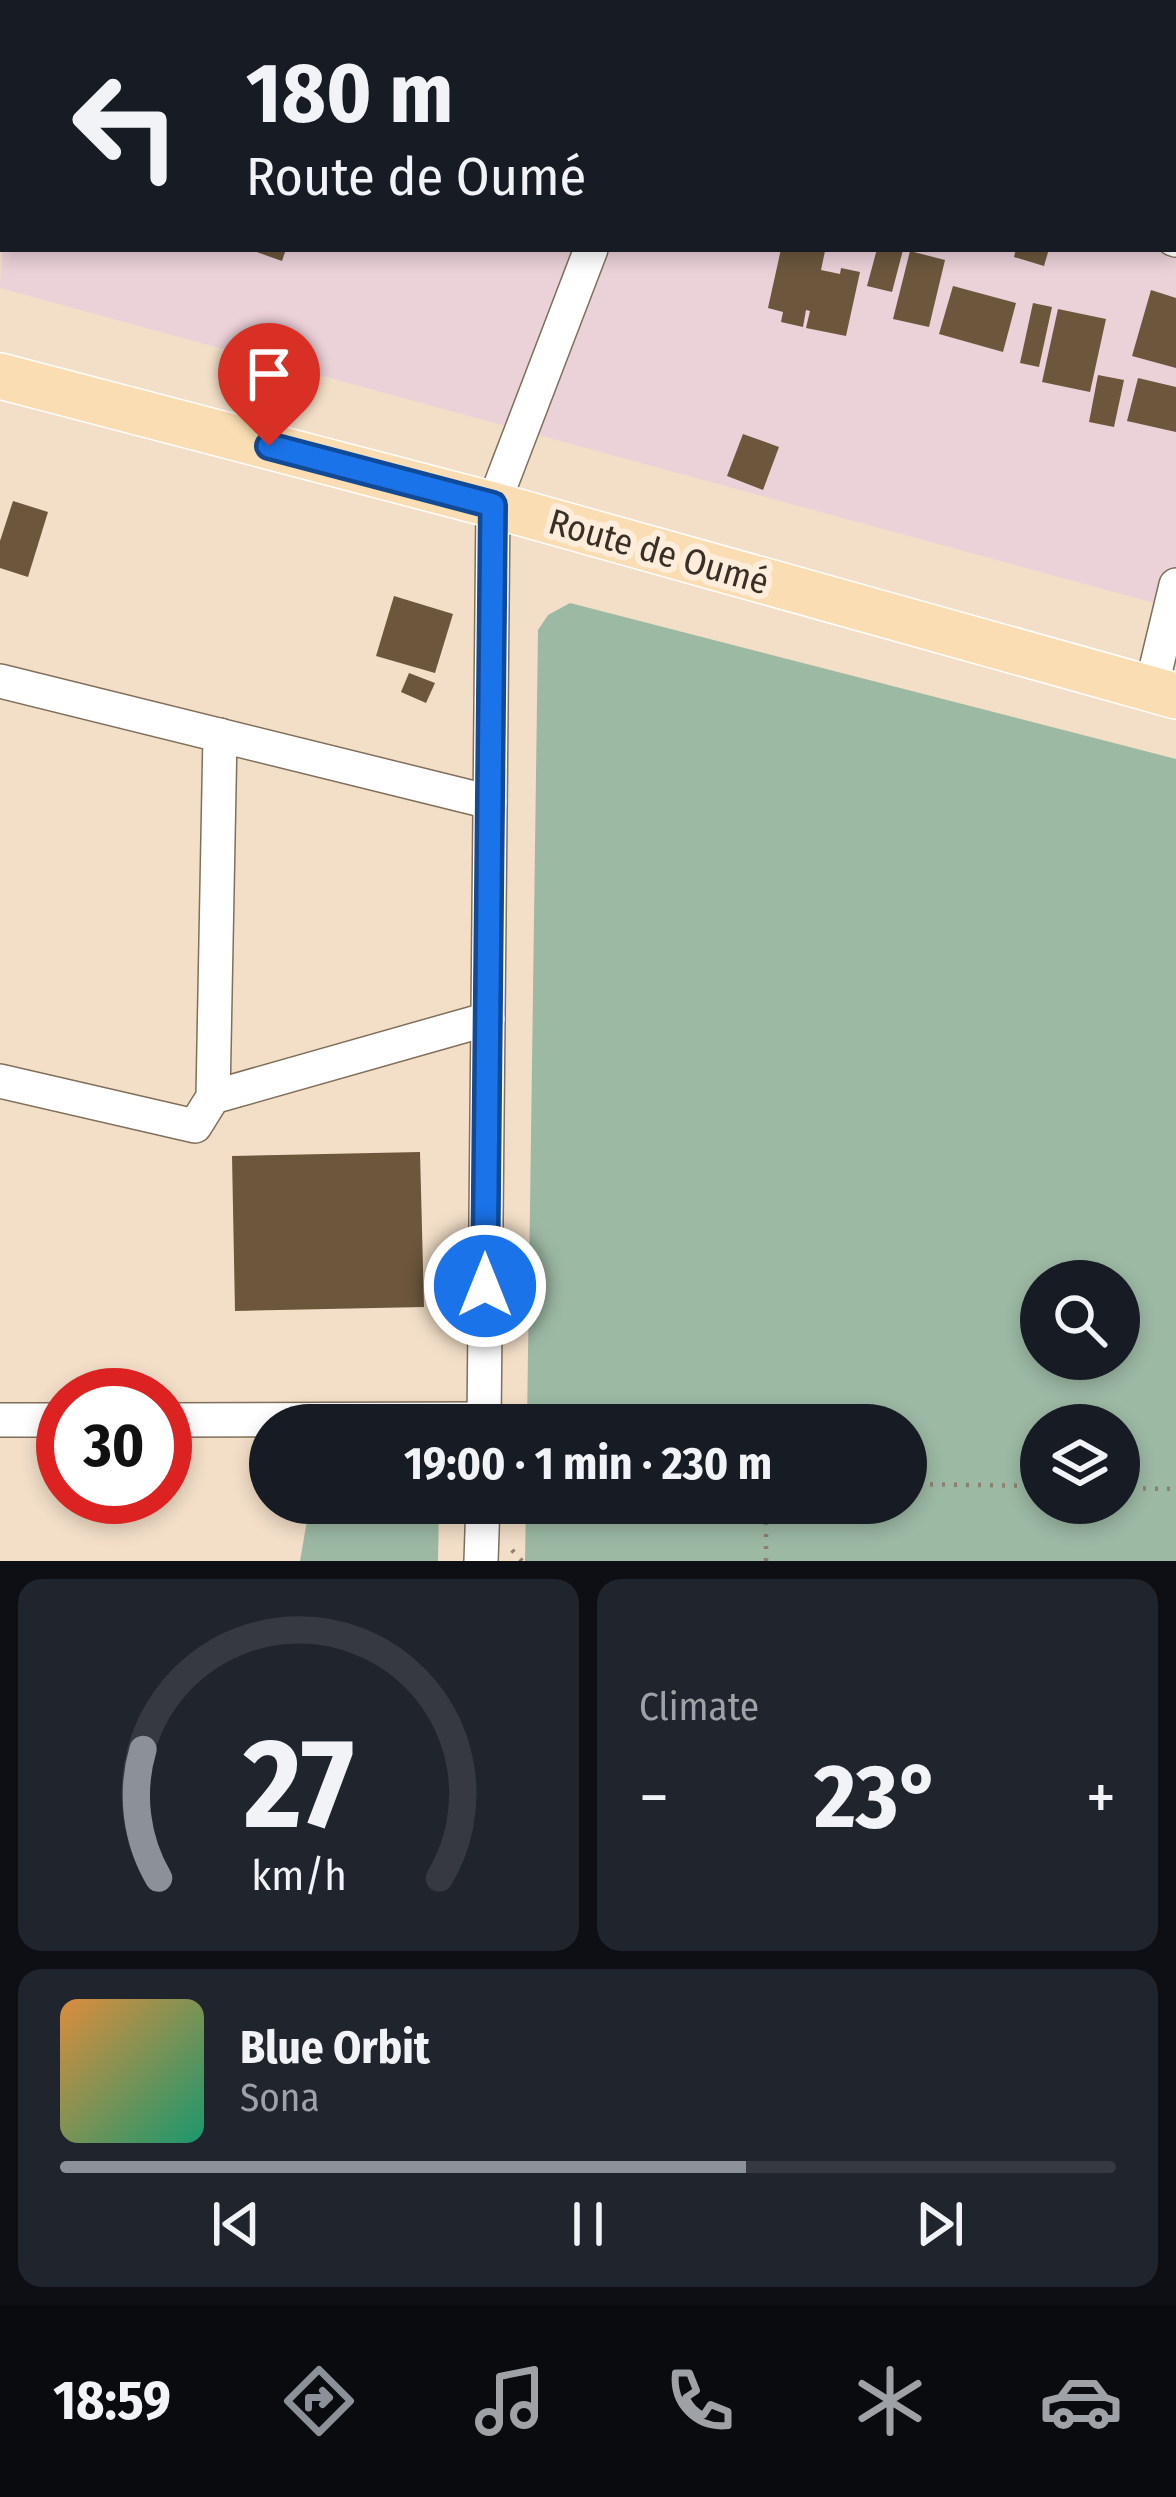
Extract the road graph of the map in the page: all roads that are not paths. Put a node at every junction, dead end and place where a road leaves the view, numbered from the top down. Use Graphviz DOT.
graph roads {
  1 [pos="590,252"];
  2 [pos="0,376"];
  3 [pos="493,505"];
  4 [pos="1176,585"];
  5 [pos="0,681"];
  6 [pos="1164,693"];
  7 [pos="220,736"];
  8 [pos="490,802"];
  9 [pos="488,1019"];
  10 [pos="0,1082"];
  11 [pos="212,1096"];
  12 [pos="484,1404"];
  13 [pos="0,1420"];
  14 [pos="36,1420"];
  15 [pos="192,1420"];
  16 [pos="249,1421"];
  17 [pos="483,1524"];
  18 [pos="482,1561"];
  1 -- 3 [label="street"];
  2 -- 3 [label="main road, Route de Oumé"];
  3 -- 6 [label="main road, Route de Oumé"];
  3 -- 8 [label="street"];
  4 -- 6 [label="street"];
  5 -- 7 [label="street"];
  7 -- 8 [label="street"];
  7 -- 11 [label="street"];
  8 -- 9 [label="street"];
  9 -- 11 [label="street"];
  9 -- 12 [label="street"];
  10 -- 11 [label="street"];
  13 -- 14 [label="street"];
  15 -- 16 [label="street"];
  17 -- 18 [label="street"];
}
